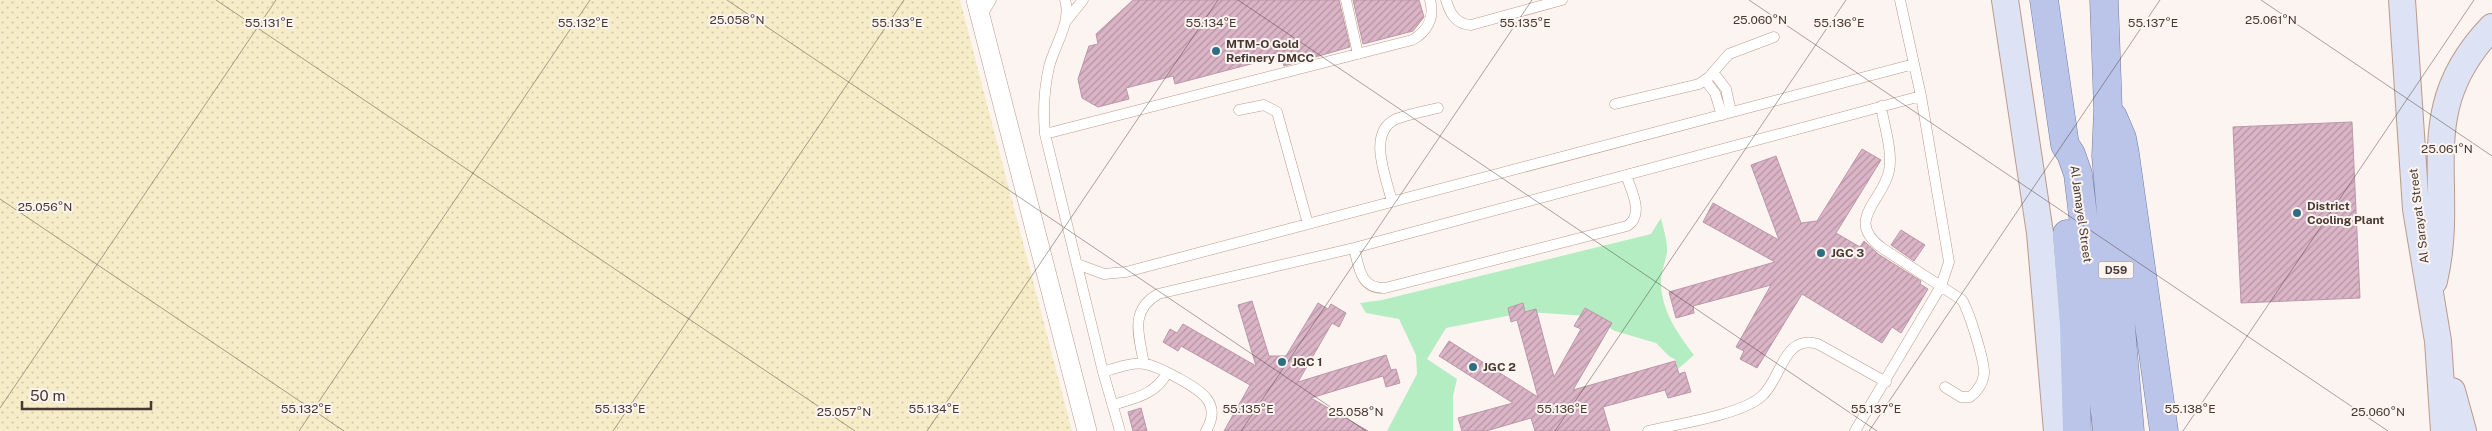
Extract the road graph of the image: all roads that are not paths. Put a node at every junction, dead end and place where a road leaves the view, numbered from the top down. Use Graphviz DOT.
graph roads {
  1 [pos="976,0"];
  2 [pos="991,0"];
  3 [pos="1065,0"];
  4 [pos="1083,0"];
  5 [pos="1346,0"];
  6 [pos="1430,0"];
  7 [pos="1446,0"];
  8 [pos="1562,0"];
  9 [pos="1900,0"];
  10 [pos="2005,0"];
  11 [pos="2044,0"];
  12 [pos="2104,0"];
  13 [pos="2402,0"];
  14 [pos="981,18"];
  15 [pos="1065,22"];
  16 [pos="2492,27"];
  17 [pos="1774,37"];
  18 [pos="1358,54"];
  19 [pos="1914,64"];
  20 [pos="1713,72"];
  21 [pos="1705,80"];
  22 [pos="1921,96"];
  23 [pos="1615,104"];
  24 [pos="1881,106"];
  25 [pos="1438,108"];
  26 [pos="2108,109"];
  27 [pos="1238,110"];
  28 [pos="1726,114"];
  29 [pos="1045,134"];
  30 [pos="2065,145"];
  31 [pos="1626,175"];
  32 [pos="1392,202"];
  33 [pos="1308,224"];
  34 [pos="1354,248"];
  35 [pos="1077,264"];
  36 [pos="1941,286"];
  37 [pos="2431,293"];
  38 [pos="1144,364"];
  39 [pos="2441,365"];
  40 [pos="1103,372"];
  41 [pos="1167,372"];
  42 [pos="1886,382"];
  43 [pos="1945,387"];
  44 [pos="1113,405"];
  45 [pos="1087,431"];
  46 [pos="1120,431"];
  47 [pos="1206,431"];
  48 [pos="1648,431"];
  49 [pos="1855,431"];
  50 [pos="2057,431"];
  51 [pos="2077,431"];
  52 [pos="2107,431"];
  53 [pos="2130,431"];
  54 [pos="2164,431"];
  55 [pos="2444,431"];
  56 [pos="2463,431"];
  1 -- 14 [label="street"];
  2 -- 14 [label="lane"];
  3 -- 15 [label="lane"];
  4 -- 15 [label="lane"];
  5 -- 18 [label="lane"];
  6 -- 18 [label="lane"];
  7 -- 8 [label="lane"];
  9 -- 19 [label="lane"];
  10 -- 50 [label="main road"];
  11 -- 30 [label="main road, Al Jamayel Street / D59"];
  12 -- 26 [label="main road, D59"];
  13 -- 37 [label="main road, Al Sarayat Street"];
  14 -- 45 [label="street"];
  15 -- 29 [label="lane"];
  16 -- 37 [label="main road"];
  17 -- 20 [label="lane"];
  18 -- 29 [label="lane"];
  19 -- 22 [label="lane"];
  19 -- 28 [label="lane"];
  20 -- 21 [label="lane"];
  20 -- 28 [label="lane"];
  21 -- 23 [label="lane"];
  21 -- 28 [label="lane"];
  22 -- 24 [label="lane"];
  22 -- 36 [label="lane"];
  24 -- 31 [label="lane"];
  24 -- 36 [label="lane"];
  25 -- 32 [label="lane"];
  26 -- 53 [label="main road, D59"];
  26 -- 54 [label="main road"];
  27 -- 33 [label="lane"];
  28 -- 32 [label="lane"];
  29 -- 35 [label="lane"];
  30 -- 51 [label="main road"];
  30 -- 52 [label="main road, Al Jamayel Street / D59"];
  31 -- 34 [label="lane"];
  31 -- 34 [label="lane"];
  32 -- 33 [label="lane"];
  33 -- 35 [label="lane"];
  34 -- 38 [label="lane"];
  35 -- 40 [label="lane"];
  36 -- 42 [label="lane"];
  36 -- 43 [label="lane"];
  37 -- 39 [label="main road, Al Sarayat Street"];
  38 -- 40 [label="lane"];
  38 -- 41 [label="lane"];
  39 -- 55 [label="main road, Al Sarayat Street"];
  39 -- 56 [label="main road"];
  40 -- 44 [label="lane"];
  41 -- 44 [label="lane"];
  41 -- 47 [label="lane"];
  42 -- 48 [label="lane"];
  42 -- 49 [label="lane"];
  44 -- 46 [label="lane"];
}
